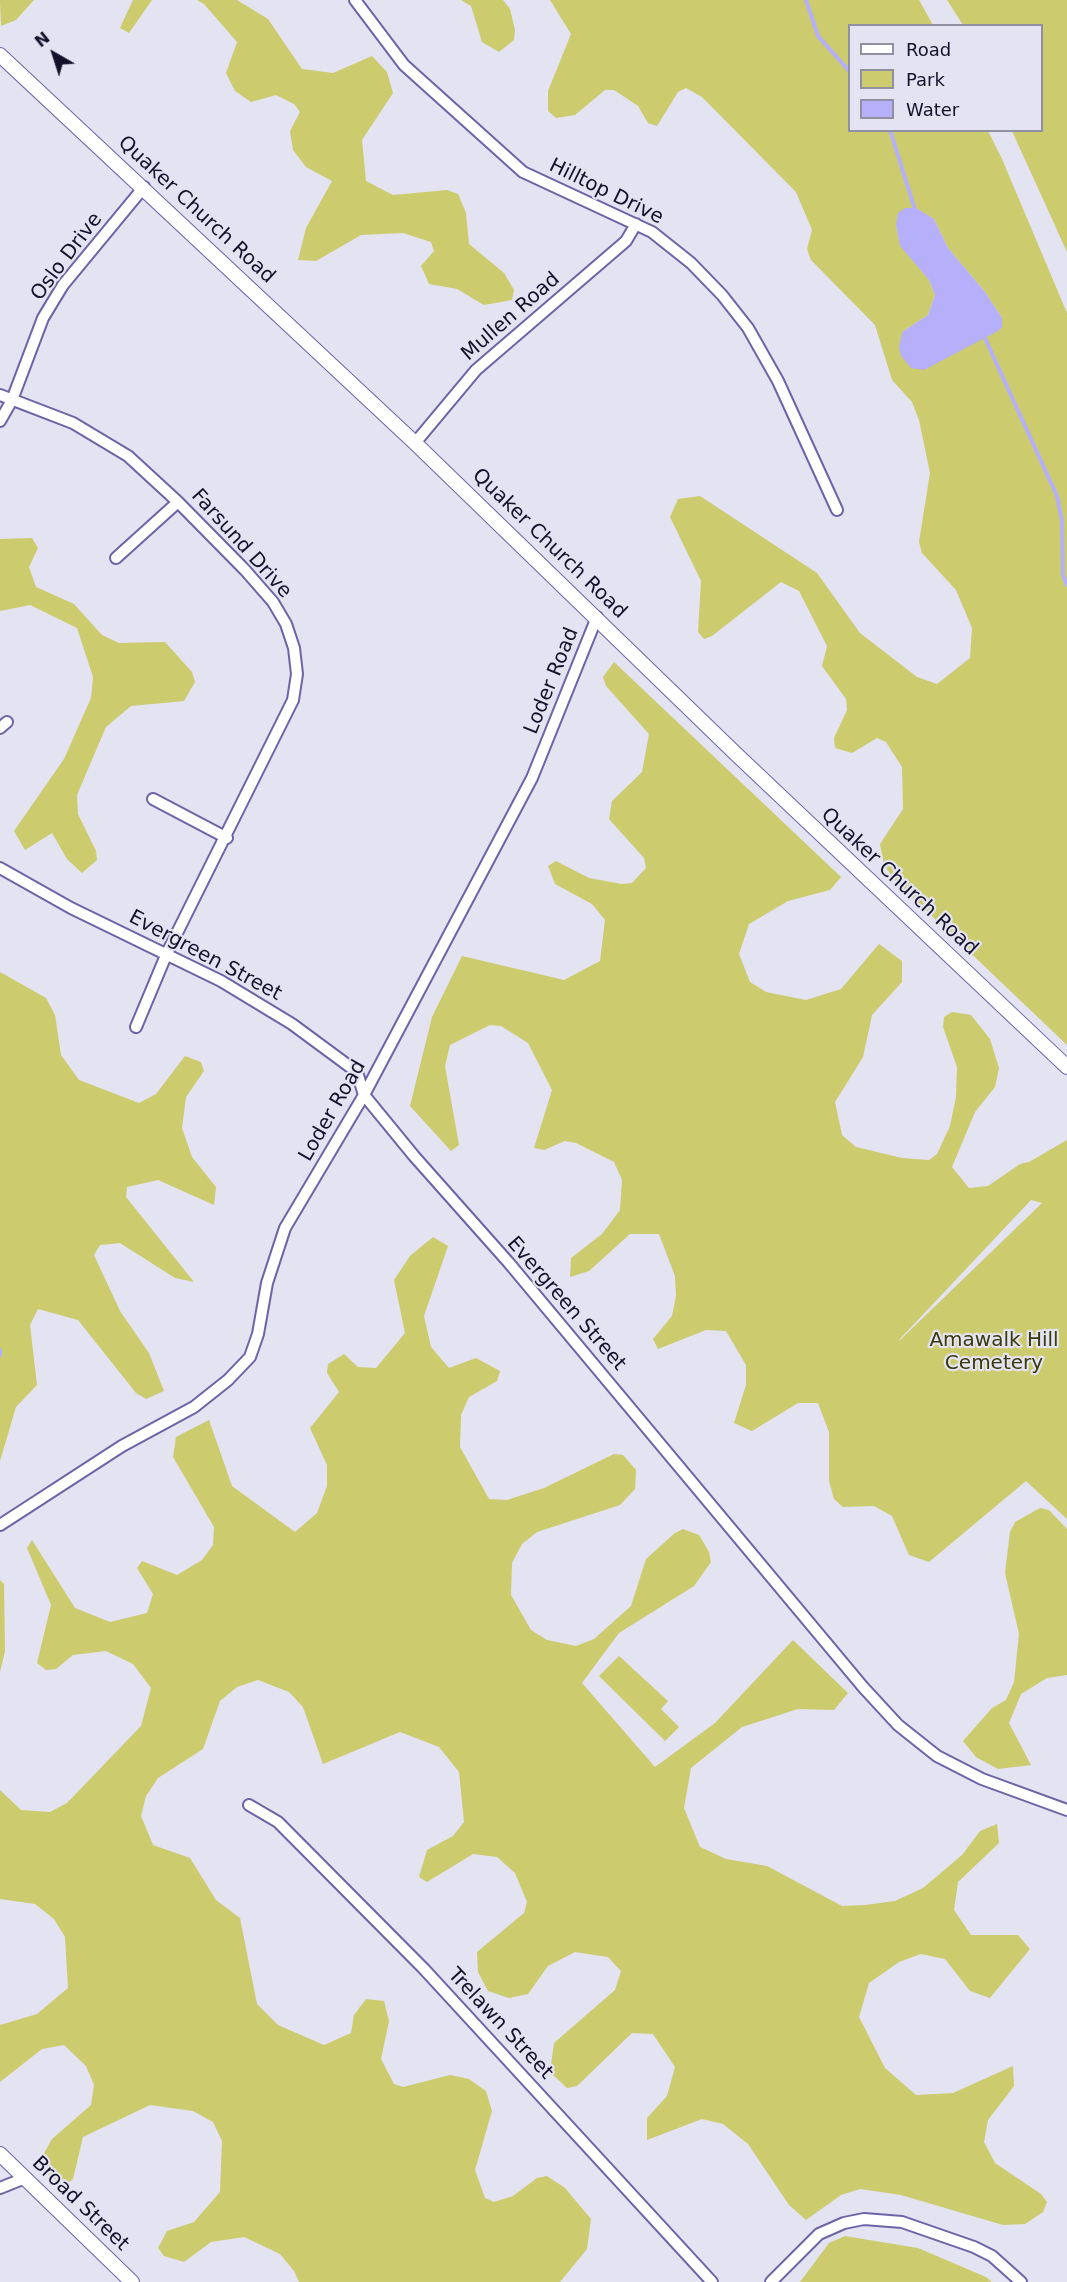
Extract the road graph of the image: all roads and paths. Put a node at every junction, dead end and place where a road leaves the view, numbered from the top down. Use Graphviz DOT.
graph roads {
  1 [pos="355,0"];
  2 [pos="0,55"];
  3 [pos="144,187"];
  4 [pos="636,224"];
  5 [pos="0,395"];
  6 [pos="12,400"];
  7 [pos="0,421"];
  8 [pos="415,443"];
  9 [pos="178,502"];
  10 [pos="837,510"];
  11 [pos="116,558"];
  12 [pos="597,617"];
  13 [pos="153,799"];
  14 [pos="227,838"];
  15 [pos="0,868"];
  16 [pos="167,953"];
  17 [pos="136,1027"];
  18 [pos="1067,1067"];
  19 [pos="364,1095"];
  20 [pos="0,1525"];
  21 [pos="249,1805"];
  22 [pos="1067,1810"];
  23 [pos="0,2154"];
  24 [pos="25,2178"];
  25 [pos="0,2187"];
  26 [pos="132,2282"];
  27 [pos="712,2282"];
  28 [pos="771,2282"];
  29 [pos="1022,2282"];
  1 -- 4 [label="street, Hilltop Drive"];
  2 -- 3 [label="street, Quaker Church Road"];
  3 -- 6 [label="street, Oslo Drive"];
  3 -- 8 [label="street, Quaker Church Road"];
  4 -- 8 [label="street, Mullen Road"];
  4 -- 10 [label="street, Hilltop Drive"];
  5 -- 6 [label="street, Farsund Drive"];
  6 -- 7 [label="street, Oslo Drive"];
  6 -- 9 [label="street, Farsund Drive"];
  8 -- 12 [label="street, Quaker Church Road"];
  9 -- 11 [label="street"];
  9 -- 14 [label="street, Farsund Drive"];
  12 -- 18 [label="street, Quaker Church Road"];
  12 -- 19 [label="street, Loder Road"];
  13 -- 14 [label="street"];
  14 -- 16 [label="street, Farsund Drive"];
  15 -- 16 [label="street, Evergreen Street"];
  16 -- 17 [label="street, Farsund Drive"];
  16 -- 19 [label="street, Evergreen Street"];
  19 -- 20 [label="street, Loder Road"];
  19 -- 22 [label="street, Evergreen Street"];
  21 -- 27 [label="street, Trelawn Street"];
  23 -- 24 [label="street, Broad Street"];
  24 -- 25 [label="street"];
  24 -- 26 [label="street, Broad Street"];
  28 -- 29 [label="street"];
}
